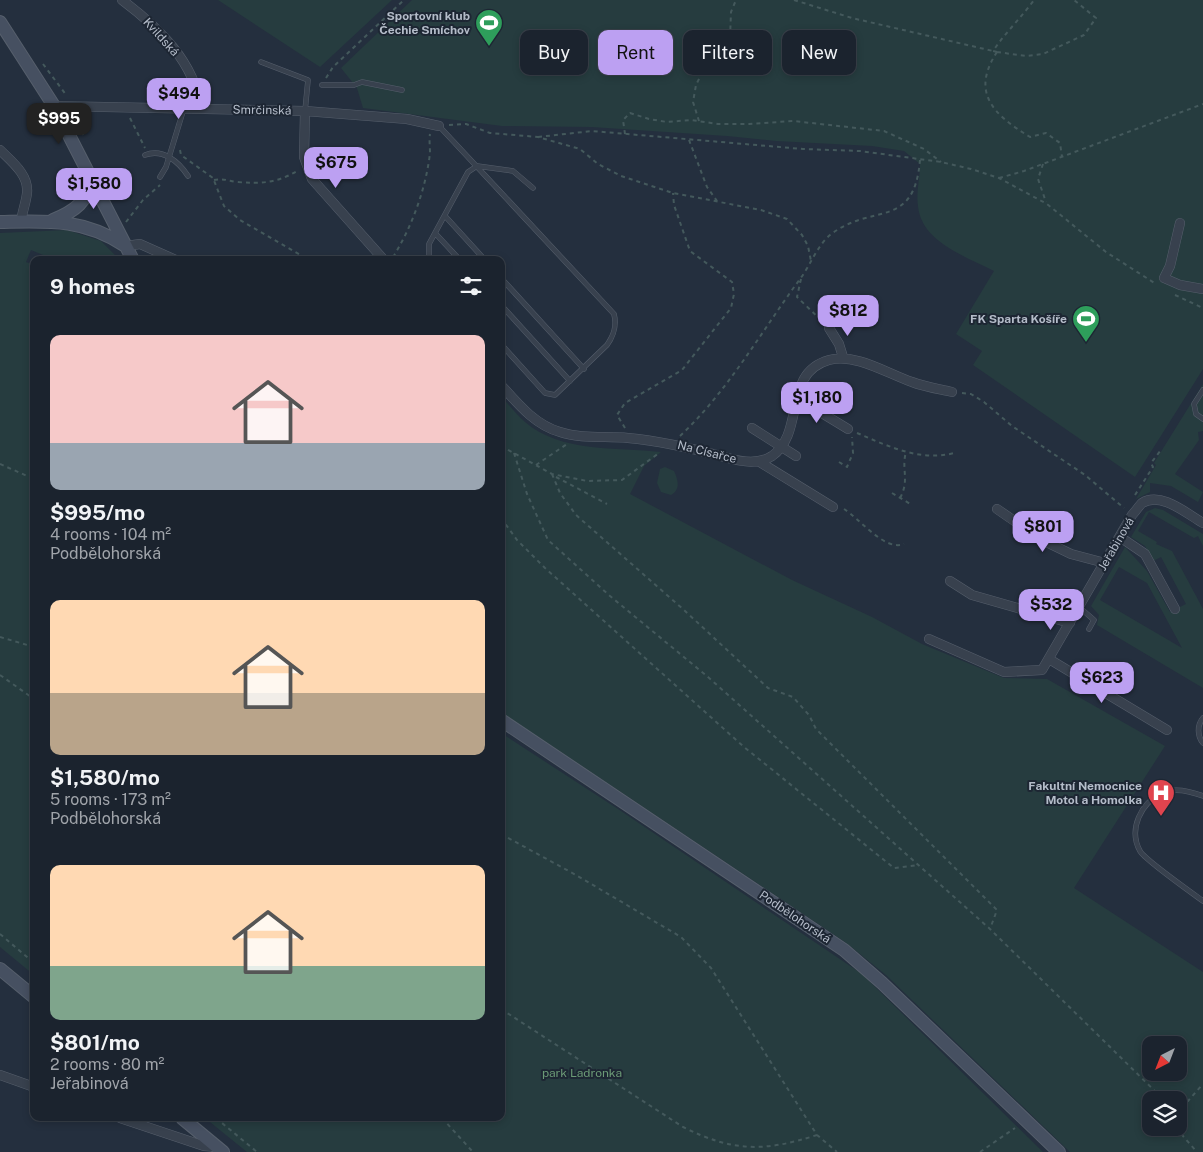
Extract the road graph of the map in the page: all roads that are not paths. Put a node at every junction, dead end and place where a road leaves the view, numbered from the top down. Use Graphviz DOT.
graph roads {
  1 [pos="122,0"];
  2 [pos="0,22"];
  3 [pos="261,62"];
  4 [pos="322,85"];
  5 [pos="402,90"];
  6 [pos="54,106"];
  7 [pos="184,108"];
  8 [pos="201,109"];
  9 [pos="304,111"];
  10 [pos="439,126"];
  11 [pos="0,150"];
  12 [pos="146,154"];
  13 [pos="170,157"];
  14 [pos="477,166"];
  15 [pos="88,171"];
  16 [pos="188,176"];
  17 [pos="160,177"];
  18 [pos="533,188"];
  19 [pos="84,199"];
  20 [pos="102,200"];
  21 [pos="445,216"];
  22 [pos="53,220"];
  23 [pos="0,222"];
  24 [pos="21,222"];
  25 [pos="1180,223"];
  26 [pos="435,233"];
  27 [pos="126,246"];
  28 [pos="131,256"];
  29 [pos="167,256"];
  30 [pos="380,256"];
  31 [pos="429,256"];
  32 [pos="456,256"];
  33 [pos="481,256"];
  34 [pos="505,282"];
  35 [pos="1203,290"];
  36 [pos="505,309"];
  37 [pos="829,328"];
  38 [pos="505,348"];
  39 [pos="843,357"];
  40 [pos="584,369"];
  41 [pos="570,381"];
  42 [pos="505,390"];
  43 [pos="1203,390"];
  44 [pos="952,392"];
  45 [pos="797,398"];
  46 [pos="1203,419"];
  47 [pos="752,428"];
  48 [pos="848,429"];
  49 [pos="782,448"];
  50 [pos="796,456"];
  51 [pos="758,461"];
  52 [pos="833,508"];
  53 [pos="997,509"];
  54 [pos="1203,523"];
  55 [pos="1120,537"];
  56 [pos="1105,563"];
  57 [pos="950,581"];
  58 [pos="1079,607"];
  59 [pos="1175,609"];
  60 [pos="1070,623"];
  61 [pos="1089,629"];
  62 [pos="929,639"];
  63 [pos="1049,658"];
  64 [pos="1203,718"];
  65 [pos="505,723"];
  66 [pos="1167,730"];
  67 [pos="1203,744"];
  68 [pos="1203,796"];
  69 [pos="1203,901"];
  70 [pos="0,970"];
  71 [pos="30,994"];
  72 [pos="0,1075"];
  73 [pos="30,1086"];
  74 [pos="129,1121"];
  75 [pos="185,1121"];
  76 [pos="219,1150"];
  77 [pos="1059,1152"];
  1 -- 8 [label="street, Kvildská"];
  2 -- 6 [label="street"];
  3 -- 9 [label="lane"];
  4 -- 5 [label="lane"];
  6 -- 7 [label="street, Smrčinská"];
  6 -- 15 [label="street"];
  7 -- 8 [label="street, Smrčinská"];
  7 -- 13 [label="lane"];
  8 -- 9 [label="street, Smrčinská"];
  9 -- 10 [label="street, Smrčinská"];
  9 -- 30 [label="street"];
  10 -- 14 [label="lane"];
  11 -- 24 [label="street"];
  12 -- 13 [label="lane"];
  13 -- 16 [label="lane"];
  13 -- 17 [label="lane"];
  14 -- 18 [label="lane"];
  14 -- 21 [label="lane"];
  14 -- 40 [label="lane"];
  15 -- 19 [label="street"];
  15 -- 20 [label="street"];
  19 -- 20 [label="street"];
  19 -- 22 [label="street"];
  20 -- 27 [label="street"];
  21 -- 26 [label="lane"];
  21 -- 33 [label="lane"];
  22 -- 24 [label="street"];
  22 -- 27 [label="street"];
  23 -- 24 [label="street"];
  25 -- 35 [label="street"];
  26 -- 31 [label="lane"];
  26 -- 32 [label="lane"];
  27 -- 28 [label="street"];
  27 -- 29 [label="street"];
  34 -- 40 [label="lane"];
  36 -- 41 [label="lane"];
  37 -- 39 [label="street"];
  38 -- 41 [label="lane"];
  39 -- 44 [label="street"];
  39 -- 45 [label="street"];
  40 -- 41 [label="lane"];
  42 -- 51 [label="street, Na Císařce"];
  43 -- 46 [label="lane"];
  45 -- 48 [label="street"];
  45 -- 49 [label="street"];
  47 -- 49 [label="street"];
  49 -- 50 [label="street"];
  49 -- 51 [label="street, Na Císařce"];
  51 -- 52 [label="street"];
  53 -- 56 [label="street"];
  54 -- 55 [label="street, Jeřabinová"];
  55 -- 56 [label="street, Jeřabinová"];
  55 -- 59 [label="street"];
  56 -- 58 [label="street, Jeřabinová"];
  57 -- 60 [label="street"];
  58 -- 60 [label="street, Jeřabinová"];
  58 -- 61 [label="lane"];
  60 -- 63 [label="street, Jeřabinová"];
  62 -- 63 [label="street, Jeřabinová"];
  63 -- 66 [label="street"];
  64 -- 67 [label="lane"];
  65 -- 77 [label="street, Podbělohorská"];
  68 -- 69 [label="lane"];
  70 -- 71 [label="street"];
  72 -- 73 [label="street"];
  74 -- 76 [label="street"];
  75 -- 76 [label="street"];
}
